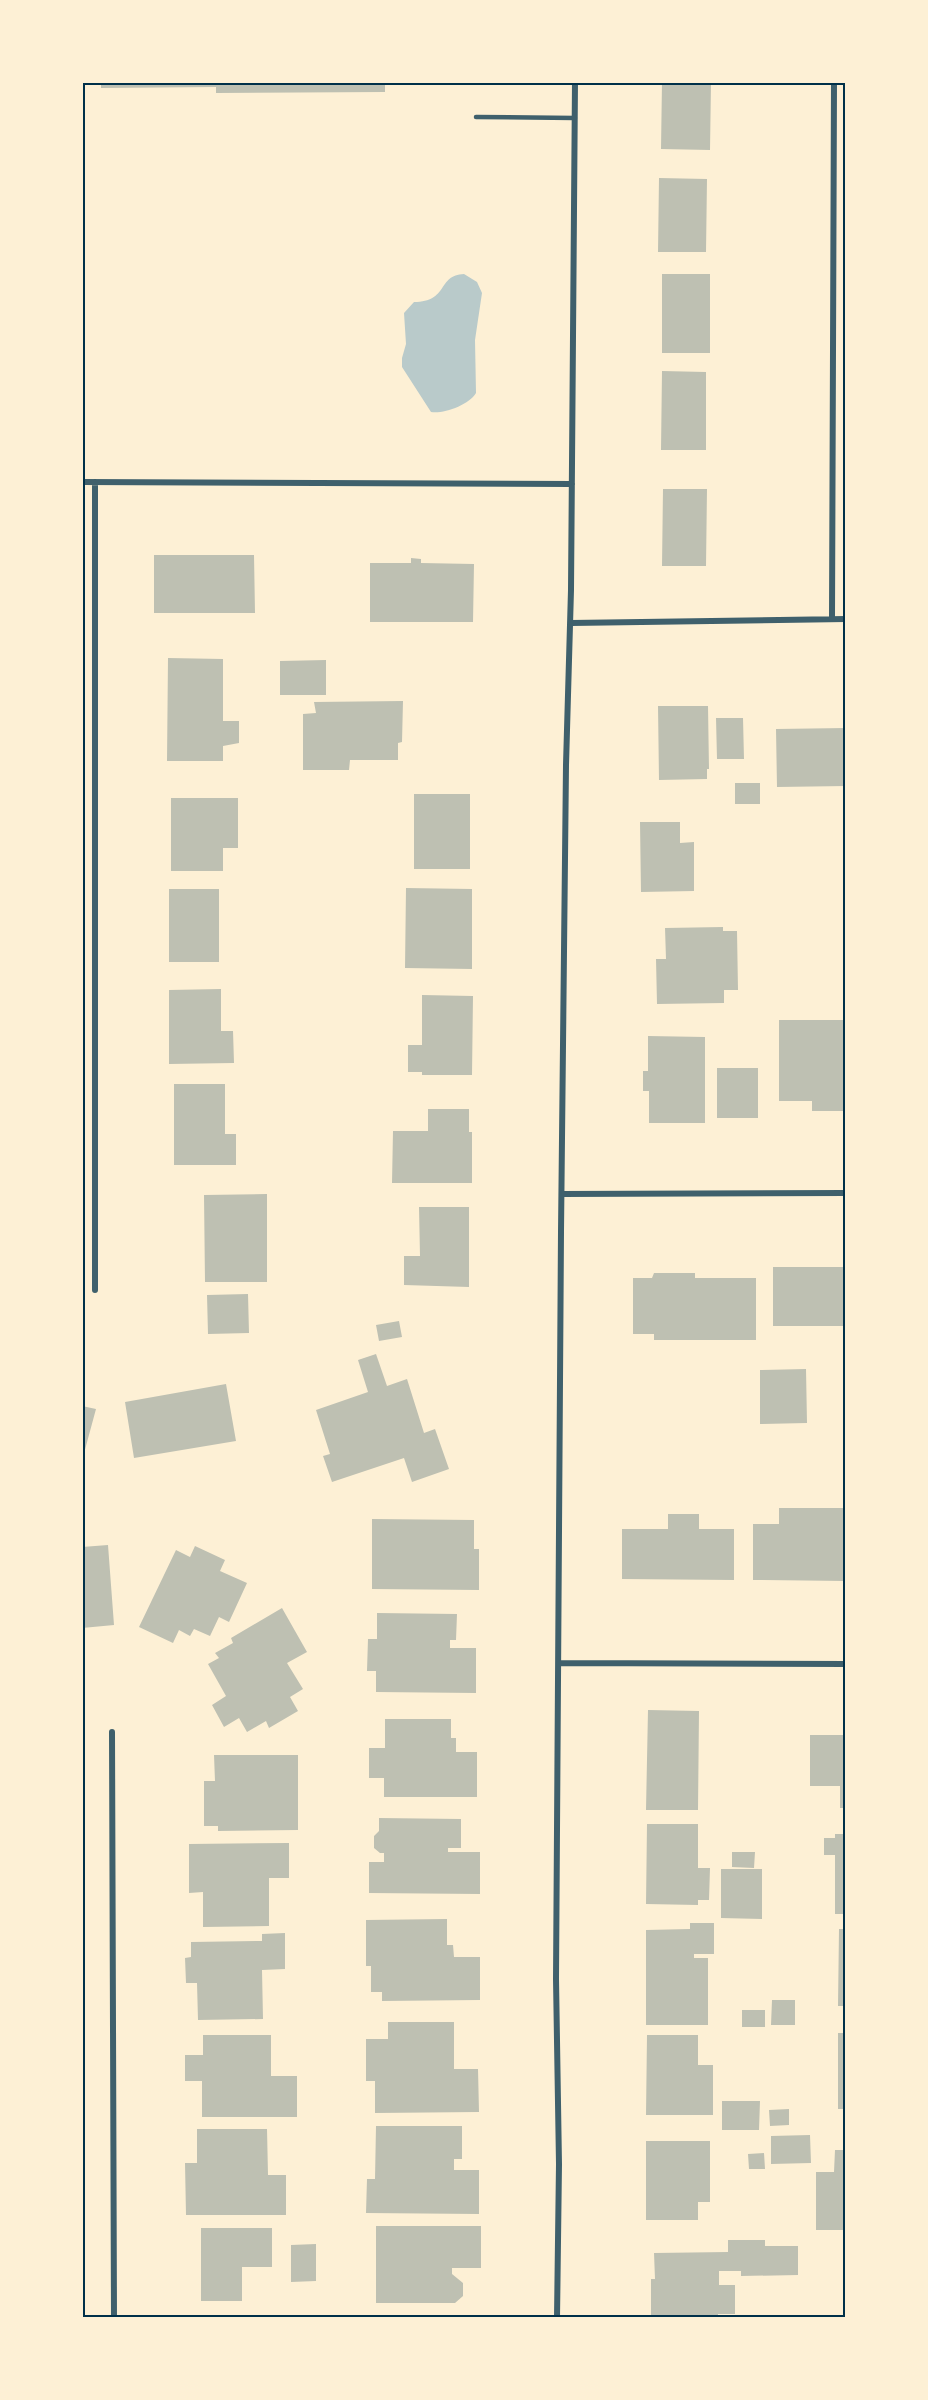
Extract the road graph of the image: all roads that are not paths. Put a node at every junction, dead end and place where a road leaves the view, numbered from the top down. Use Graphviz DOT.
graph roads {
  1 [pos="576,82"];
  2 [pos="834,82"];
  3 [pos="476,117"];
  4 [pos="575,117"];
  5 [pos="82,482"];
  6 [pos="95,482"];
  7 [pos="572,484"];
  8 [pos="832,619"];
  9 [pos="846,619"];
  10 [pos="571,623"];
  11 [pos="846,1193"];
  12 [pos="562,1194"];
  13 [pos="95,1290"];
  14 [pos="560,1663"];
  15 [pos="846,1664"];
  16 [pos="112,1732"];
  17 [pos="114,2318"];
  18 [pos="557,2318"];
  1 -- 4 [label="street"];
  2 -- 8 [label="street"];
  3 -- 4 [label="lane"];
  4 -- 7 [label="street"];
  5 -- 6 [label="street"];
  6 -- 7 [label="street"];
  6 -- 13 [label="street"];
  7 -- 10 [label="street"];
  8 -- 9 [label="street"];
  8 -- 10 [label="street"];
  10 -- 12 [label="street"];
  11 -- 12 [label="street"];
  12 -- 14 [label="street"];
  14 -- 15 [label="street"];
  14 -- 18 [label="street"];
  16 -- 17 [label="street"];
}
